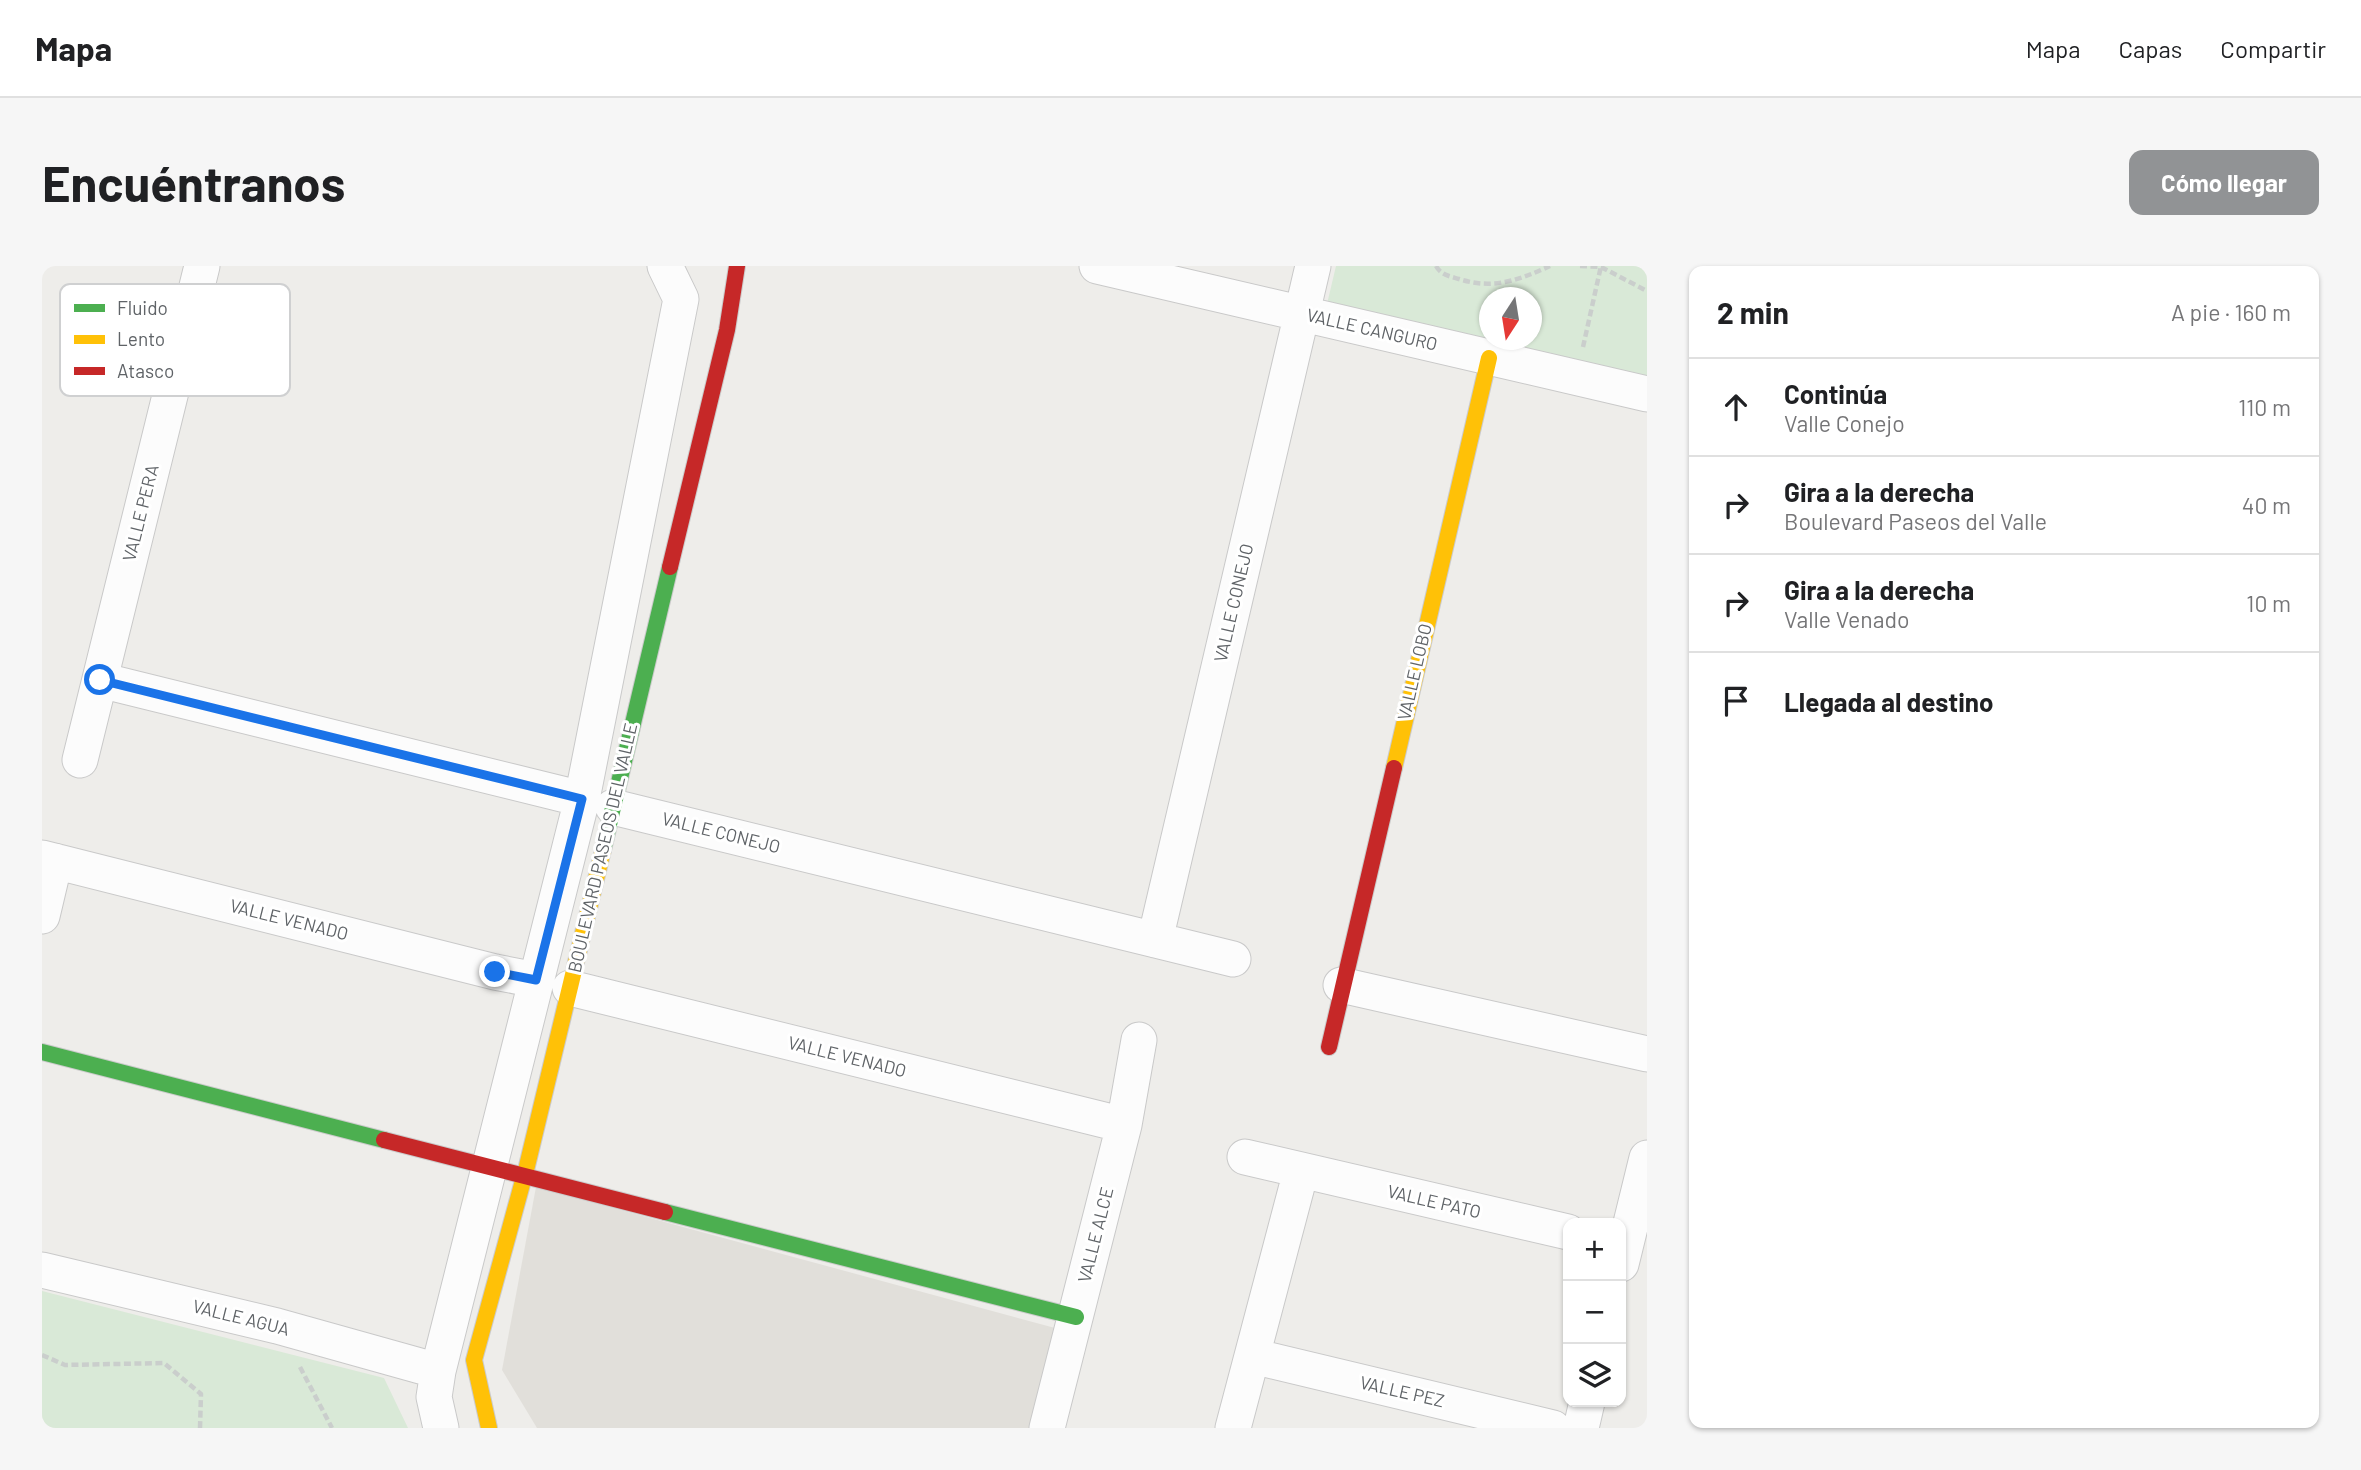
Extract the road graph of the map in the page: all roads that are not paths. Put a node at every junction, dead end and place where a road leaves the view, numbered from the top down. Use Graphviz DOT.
graph roads {
  1 [pos="202,266"];
  2 [pos="664,266"];
  3 [pos="737,266"];
  4 [pos="1313,266"];
  5 [pos="1117,268"];
  6 [pos="198,284"];
  7 [pos="681,299"];
  8 [pos="731,305"];
  9 [pos="1301,314"];
  10 [pos="1489,358"];
  11 [pos="1647,394"];
  12 [pos="170,396"];
  13 [pos="100,680"];
  14 [pos="80,760"];
  15 [pos="597,803"];
  16 [pos="49,860"];
  17 [pos="42,916"];
  18 [pos="1155,940"];
  19 [pos="1233,959"];
  20 [pos="536,980"];
  21 [pos="1341,985"];
  22 [pos="570,988"];
  23 [pos="1139,1040"];
  24 [pos="1329,1047"];
  25 [pos="42,1052"];
  26 [pos="1647,1054"];
  27 [pos="1124,1125"];
  28 [pos="1245,1157"];
  29 [pos="1647,1158"];
  30 [pos="490,1167"];
  31 [pos="1301,1171"];
  32 [pos="525,1175"];
  33 [pos="1563,1231"];
  34 [pos="1626,1236"];
  35 [pos="42,1270"];
  36 [pos="1076,1317"];
  37 [pos="1252,1356"];
  38 [pos="438,1371"];
  39 [pos="1586,1407"];
  40 [pos="441,1428"];
  41 [pos="489,1428"];
  42 [pos="1047,1428"];
  43 [pos="1233,1428"];
  44 [pos="1553,1428"];
  45 [pos="1581,1428"];
  1 -- 6 [label="street, VALLE PERA"];
  2 -- 7 [label="street"];
  3 -- 8 [label="street, BOULEVARD PASEOS DEL VALLE"];
  4 -- 9 [label="street, VALLE CONEJO"];
  5 -- 9 [label="street, VALLE CANGURO"];
  7 -- 8 [label="street"];
  7 -- 15 [label="street, BOULEVARD PASEOS DEL VALLE"];
  8 -- 15 [label="street, BOULEVARD PASEOS DEL VALLE"];
  9 -- 10 [label="street, VALLE CANGURO"];
  9 -- 18 [label="street, VALLE CONEJO"];
  10 -- 11 [label="street, VALLE CANGURO"];
  10 -- 21 [label="street, VALLE LOBO"];
  12 -- 13 [label="street, VALLE PERA"];
  13 -- 14 [label="street, VALLE PERA"];
  13 -- 15 [label="street, VALLE CONEJO"];
  15 -- 18 [label="street, VALLE CONEJO"];
  15 -- 20 [label="street, BOULEVARD PASEOS DEL VALLE"];
  15 -- 22 [label="street, BOULEVARD PASEOS DEL VALLE"];
  16 -- 17 [label="street"];
  16 -- 20 [label="street, VALLE VENADO"];
  18 -- 19 [label="street, VALLE CONEJO"];
  20 -- 30 [label="street, BOULEVARD PASEOS DEL VALLE"];
  21 -- 24 [label="street, VALLE LOBO"];
  21 -- 26 [label="street"];
  22 -- 27 [label="street, VALLE VENADO"];
  22 -- 32 [label="street, BOULEVARD PASEOS DEL VALLE"];
  23 -- 27 [label="street, VALLE ALCE"];
  25 -- 30 [label="street"];
  27 -- 36 [label="street, VALLE ALCE"];
  28 -- 31 [label="street, VALLE PATO"];
  29 -- 34 [label="street"];
  30 -- 32 [label="street"];
  30 -- 38 [label="street, BOULEVARD PASEOS DEL VALLE"];
  31 -- 33 [label="street, VALLE PATO"];
  31 -- 37 [label="street"];
  32 -- 36 [label="street"];
  32 -- 41 [label="street, BOULEVARD PASEOS DEL VALLE"];
  35 -- 38 [label="street, VALLE AGUA"];
  36 -- 42 [label="street, VALLE ALCE"];
  37 -- 43 [label="street"];
  37 -- 44 [label="street, VALLE PEZ"];
  38 -- 40 [label="street, BOULEVARD PASEOS DEL VALLE"];
  39 -- 45 [label="street"];
}
